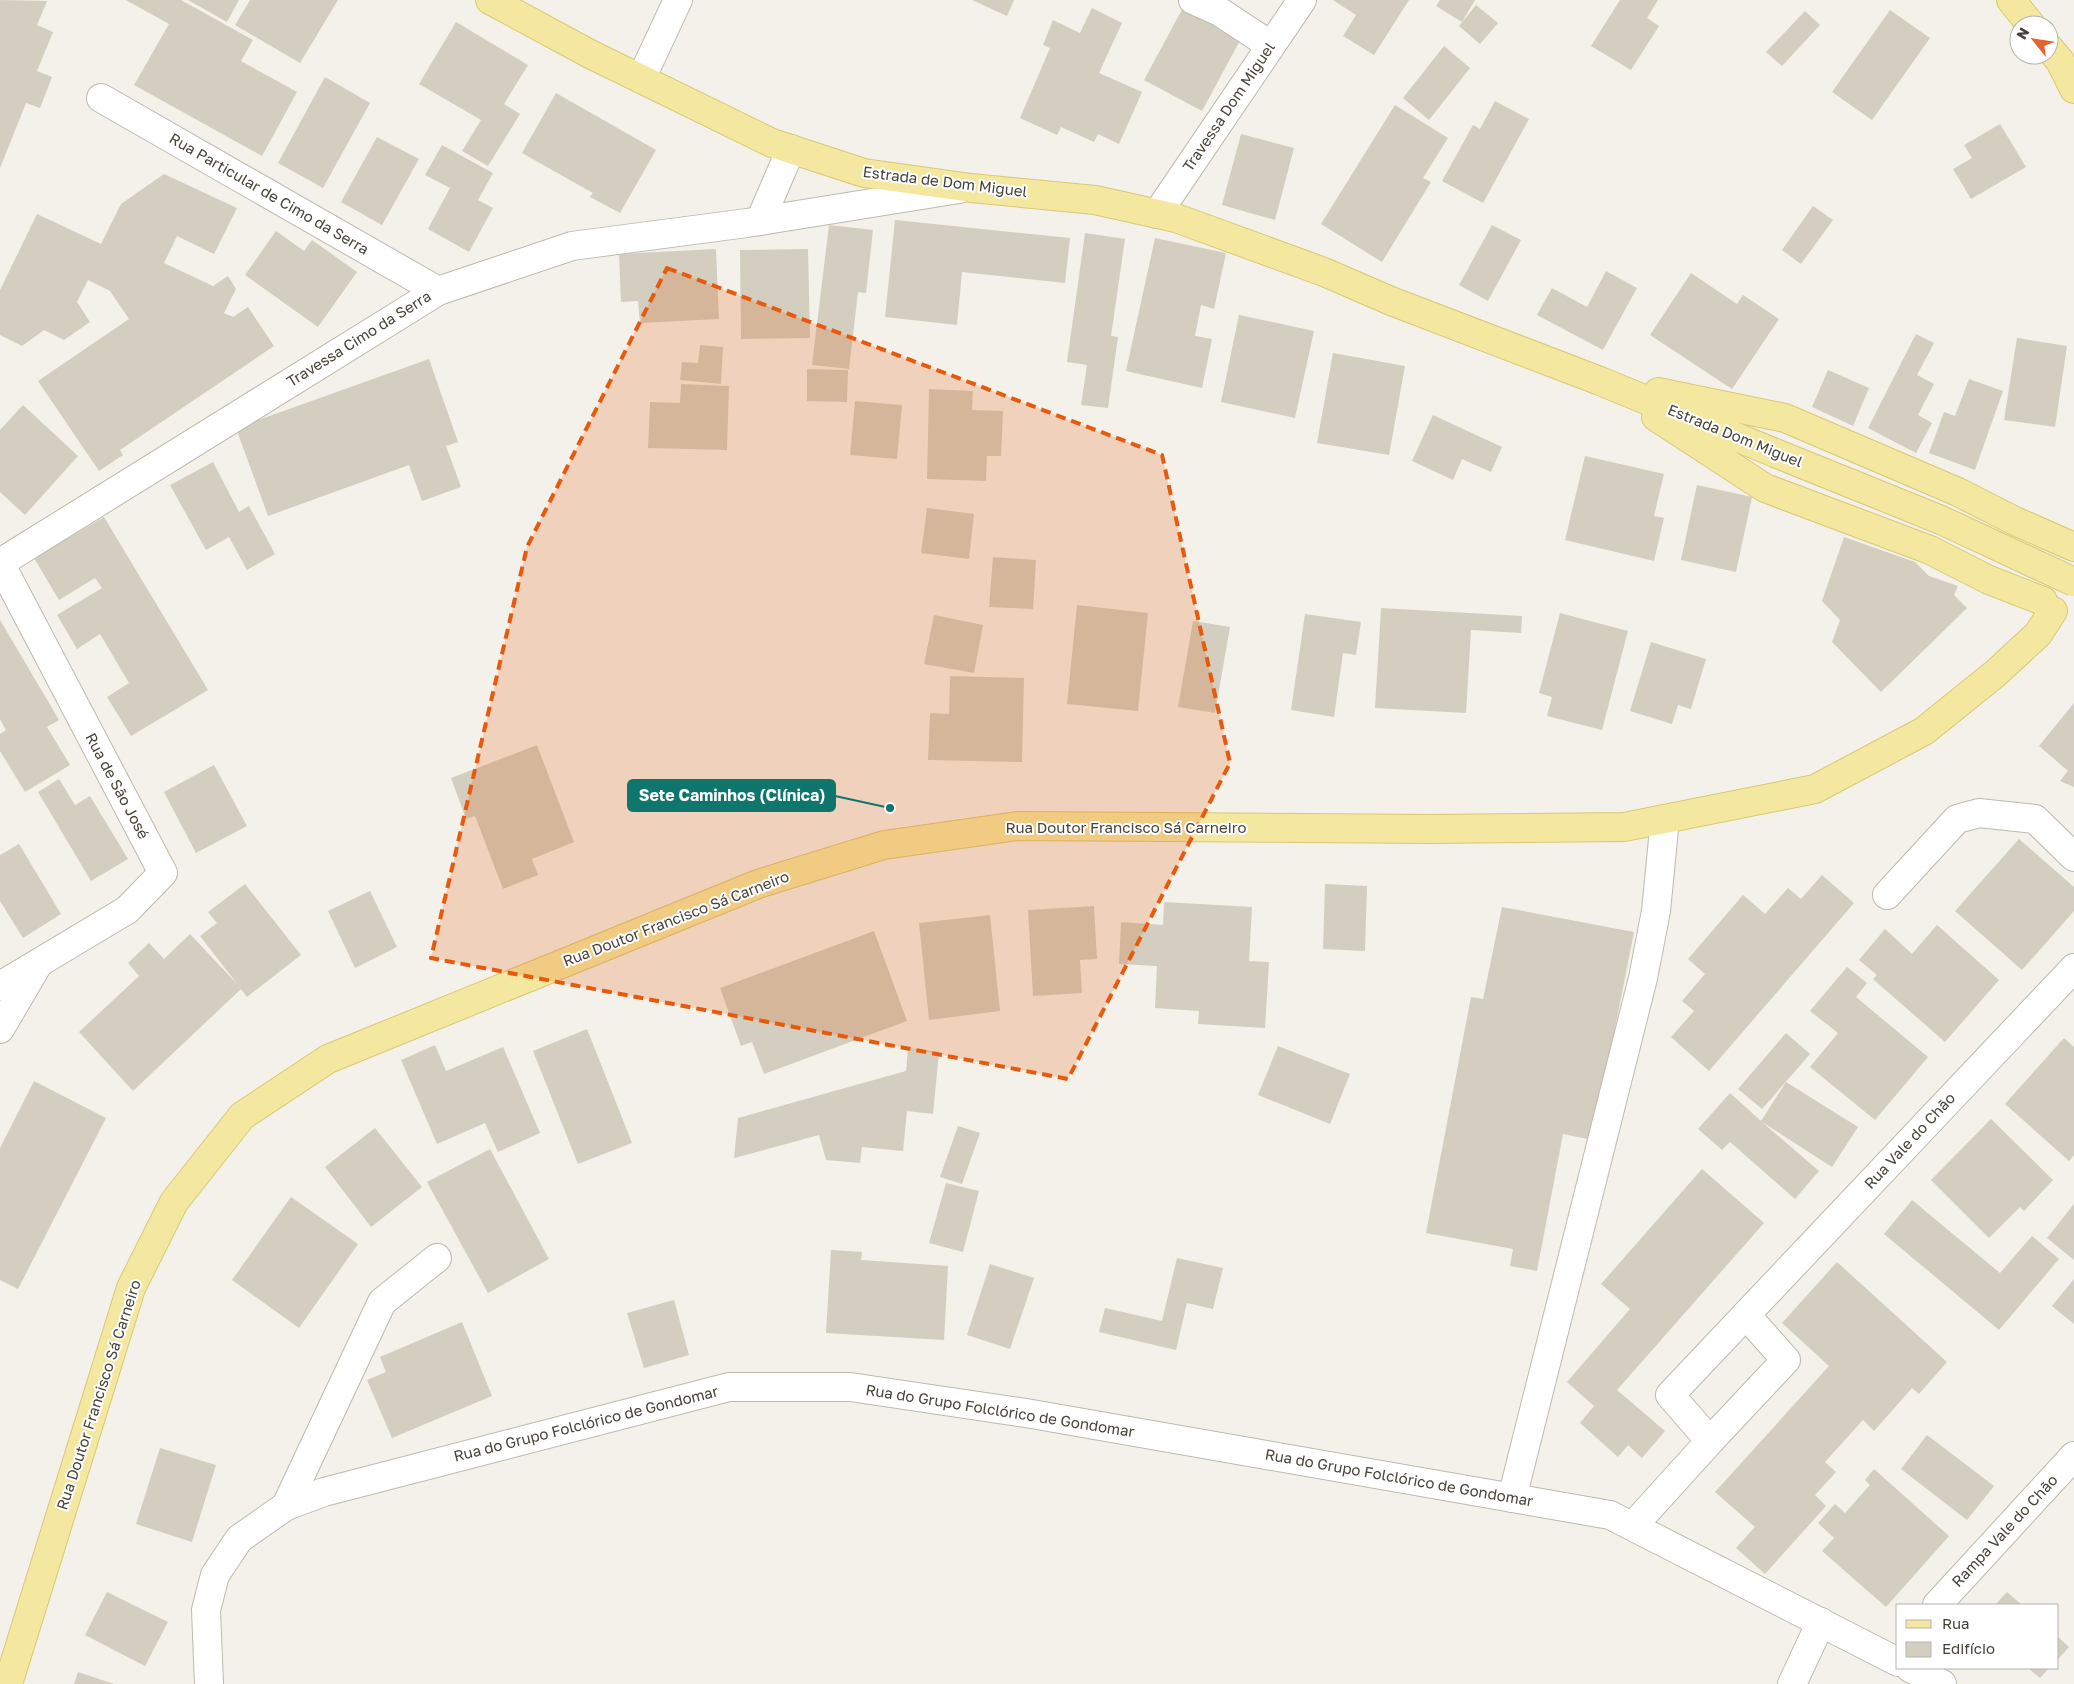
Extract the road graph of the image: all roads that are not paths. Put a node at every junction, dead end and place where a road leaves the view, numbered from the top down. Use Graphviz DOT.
graph roads {
  1 [pos="490,0"];
  2 [pos="678,0"];
  3 [pos="1193,0"];
  4 [pos="1302,0"];
  5 [pos="2011,0"];
  6 [pos="2023,15"];
  7 [pos="1270,46"];
  8 [pos="2059,60"];
  9 [pos="641,79"];
  10 [pos="2074,89"];
  11 [pos="100,98"];
  12 [pos="791,149"];
  13 [pos="971,188"];
  14 [pos="1157,214"];
  15 [pos="760,221"];
  16 [pos="438,290"];
  17 [pos="1391,301"];
  18 [pos="1600,381"];
  19 [pos="2074,547"];
  20 [pos="0,563"];
  21 [pos="2074,582"];
  22 [pos="2062,613"];
  23 [pos="1665,818"];
  24 [pos="2074,857"];
  25 [pos="1887,895"];
  26 [pos="39,963"];
  27 [pos="2074,968"];
  28 [pos="0,986"];
  29 [pos="0,1029"];
  30 [pos="438,1258"];
  31 [pos="1746,1315"];
  32 [pos="1710,1441"];
  33 [pos="2074,1456"];
  34 [pos="1512,1498"];
  35 [pos="286,1506"];
  36 [pos="1633,1526"];
  37 [pos="1938,1604"];
  38 [pos="1821,1622"];
  39 [pos="1896,1658"];
  40 [pos="1916,1669"];
  41 [pos="8,1684"];
  42 [pos="209,1684"];
  43 [pos="1792,1684"];
  44 [pos="1942,1684"];
  1 -- 9 [label="main road, Estrada de Dom Miguel"];
  2 -- 9 [label="street"];
  3 -- 7 [label="street"];
  4 -- 7 [label="street, Travessa Dom Miguel"];
  5 -- 6 [label="main road"];
  7 -- 14 [label="street, Travessa Dom Miguel"];
  8 -- 10 [label="main road"];
  9 -- 12 [label="main road, Estrada de Dom Miguel"];
  11 -- 16 [label="street, Rua Particular de Cimo da Serra"];
  12 -- 13 [label="main road, Estrada de Dom Miguel"];
  12 -- 15 [label="street"];
  13 -- 14 [label="main road, Estrada de Dom Miguel"];
  13 -- 15 [label="street, Travessa Cimo da Serra"];
  14 -- 17 [label="main road, Estrada de Dom Miguel"];
  15 -- 16 [label="street, Travessa Cimo da Serra"];
  16 -- 20 [label="street, Travessa Cimo da Serra"];
  17 -- 18 [label="main road, Estrada Dom Miguel"];
  18 -- 19 [label="main road"];
  18 -- 21 [label="main road, Estrada Dom Miguel, bridge"];
  18 -- 22 [label="main road"];
  19 -- 22 [label="main road"];
  20 -- 26 [label="street, Rua de São José"];
  22 -- 23 [label="main road, Rua Doutor Francisco Sá Carneiro"];
  23 -- 34 [label="street"];
  23 -- 41 [label="main road, Rua Doutor Francisco Sá Carneiro"];
  24 -- 25 [label="street"];
  26 -- 28 [label="street, Rua de São José"];
  26 -- 29 [label="street, Rua de São José"];
  27 -- 31 [label="street, Rua Vale do Chão"];
  30 -- 35 [label="street"];
  31 -- 32 [label="street"];
  31 -- 32 [label="street, Rua Vale do Chão"];
  32 -- 36 [label="street"];
  33 -- 37 [label="street, Rampa Vale do Chão"];
  34 -- 35 [label="street, Rua do Grupo Folclórico de Gondomar"];
  34 -- 36 [label="street, Rua do Grupo Folclórico de Gondomar"];
  35 -- 42 [label="street, Rua do Grupo Folclórico de Gondomar"];
  36 -- 38 [label="street, Rua do Grupo Folclórico de Gondomar"];
  38 -- 39 [label="street, Rua do Grupo Folclórico de Gondomar"];
  38 -- 43 [label="street"];
  40 -- 44 [label="street, Rua do Grupo Folclórico de Gondomar"];
}
